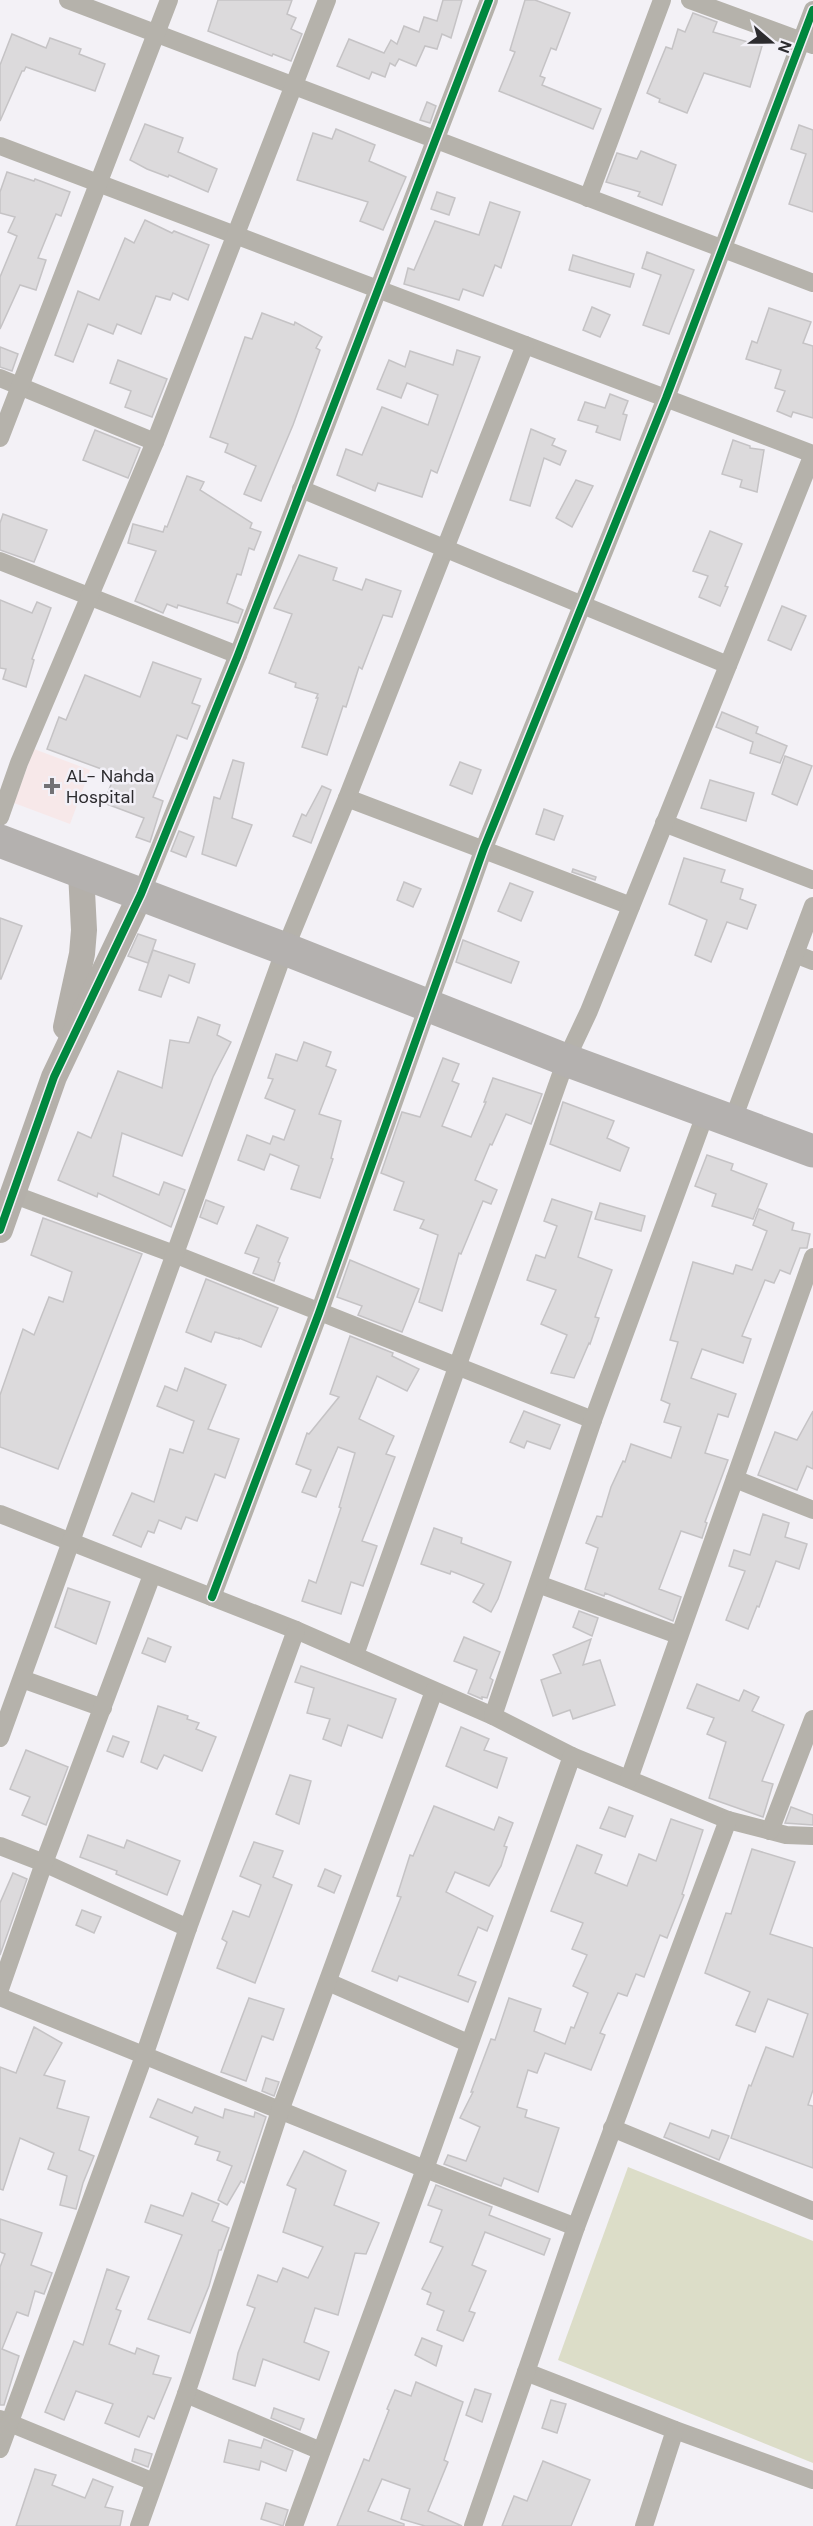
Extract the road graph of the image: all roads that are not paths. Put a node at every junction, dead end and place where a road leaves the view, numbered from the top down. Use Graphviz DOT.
graph roads {
  1 [pos="68,0"];
  2 [pos="169,0"];
  3 [pos="327,0"];
  4 [pos="489,0"];
  5 [pos="662,0"];
  6 [pos="690,0"];
  7 [pos="813,10"];
  8 [pos="156,33"];
  9 [pos="807,43"];
  10 [pos="294,86"];
  11 [pos="435,140"];
  12 [pos="0,146"];
  13 [pos="98,183"];
  14 [pos="588,198"];
  15 [pos="236,236"];
  16 [pos="723,249"];
  17 [pos="813,283"];
  18 [pos="378,289"];
  19 [pos="525,345"];
  20 [pos="0,378"];
  21 [pos="19,386"];
  22 [pos="666,398"];
  23 [pos="0,438"];
  24 [pos="155,442"];
  25 [pos="813,454"];
  26 [pos="301,489"];
  27 [pos="446,547"];
  28 [pos="0,561"];
  29 [pos="89,597"];
  30 [pos="581,604"];
  31 [pos="238,655"];
  32 [pos="728,665"];
  33 [pos="347,798"];
  34 [pos="0,817"];
  35 [pos="664,823"];
  36 [pos="0,841"];
  37 [pos="484,848"];
  38 [pos="81,872"];
  39 [pos="813,880"];
  40 [pos="141,894"];
  41 [pos="631,906"];
  42 [pos="813,906"];
  43 [pos="285,949"];
  44 [pos="795,954"];
  45 [pos="813,961"];
  46 [pos="428,1005"];
  47 [pos="566,1060"];
  48 [pos="54,1077"];
  49 [pos="719,1117"];
  50 [pos="813,1151"];
  51 [pos="12,1194"];
  52 [pos="0,1230"];
  53 [pos="174,1254"];
  54 [pos="813,1257"];
  55 [pos="319,1313"];
  56 [pos="456,1366"];
  57 [pos="593,1420"];
  58 [pos="735,1479"];
  59 [pos="813,1510"];
  60 [pos="0,1514"];
  61 [pos="71,1544"];
  62 [pos="152,1575"];
  63 [pos="538,1584"];
  64 [pos="212,1597"];
  65 [pos="296,1630"];
  66 [pos="678,1635"];
  67 [pos="355,1655"];
  68 [pos="22,1679"];
  69 [pos="434,1691"];
  70 [pos="103,1708"];
  71 [pos="493,1716"];
  72 [pos="813,1719"];
  73 [pos="0,1738"];
  74 [pos="572,1756"];
  75 [pos="630,1779"];
  76 [pos="728,1820"];
  77 [pos="770,1831"];
  78 [pos="813,1836"];
  79 [pos="0,1846"];
  80 [pos="44,1863"];
  81 [pos="188,1928"];
  82 [pos="328,1982"];
  83 [pos="0,1989"];
  84 [pos="0,1996"];
  85 [pos="468,2043"];
  86 [pos="144,2056"];
  87 [pos="280,2111"];
  88 [pos="612,2128"];
  89 [pos="425,2169"];
  90 [pos="813,2211"];
  91 [pos="576,2227"];
  92 [pos="525,2372"];
  93 [pos="186,2394"];
  94 [pos="5,2421"];
  95 [pos="675,2430"];
  96 [pos="0,2449"];
  97 [pos="321,2451"];
  98 [pos="813,2480"];
  99 [pos="154,2482"];
  100 [pos="139,2526"];
  101 [pos="294,2526"];
  102 [pos="473,2526"];
  103 [pos="644,2526"];
  1 -- 8 [label="street"];
  2 -- 8 [label="street"];
  3 -- 10 [label="street"];
  4 -- 11 [label="street"];
  5 -- 14 [label="street"];
  6 -- 9 [label="street"];
  7 -- 9 [label="street"];
  8 -- 10 [label="street"];
  8 -- 13 [label="street"];
  9 -- 16 [label="street"];
  10 -- 11 [label="street"];
  10 -- 15 [label="street"];
  11 -- 14 [label="street"];
  11 -- 18 [label="street"];
  12 -- 13 [label="street"];
  13 -- 15 [label="street"];
  13 -- 21 [label="street"];
  14 -- 16 [label="street"];
  15 -- 18 [label="street"];
  15 -- 24 [label="street"];
  16 -- 17 [label="street"];
  16 -- 22 [label="street"];
  18 -- 19 [label="street"];
  18 -- 26 [label="street"];
  19 -- 22 [label="street"];
  19 -- 27 [label="street"];
  20 -- 21 [label="street"];
  21 -- 23 [label="street"];
  21 -- 24 [label="street"];
  22 -- 25 [label="street"];
  22 -- 30 [label="street"];
  24 -- 29 [label="street"];
  25 -- 32 [label="street"];
  26 -- 27 [label="street"];
  26 -- 31 [label="street"];
  27 -- 30 [label="street"];
  27 -- 33 [label="street"];
  28 -- 29 [label="street"];
  29 -- 31 [label="street"];
  29 -- 34 [label="street"];
  30 -- 32 [label="street"];
  30 -- 37 [label="street"];
  31 -- 40 [label="street"];
  32 -- 35 [label="street"];
  33 -- 37 [label="street"];
  33 -- 43 [label="street"];
  35 -- 39 [label="street"];
  35 -- 41 [label="street"];
  36 -- 38 [label="highway"];
  37 -- 41 [label="street"];
  37 -- 46 [label="street"];
  38 -- 40 [label="highway"];
  38 -- 48 [label="street"];
  40 -- 43 [label="highway"];
  40 -- 48 [label="street"];
  41 -- 47 [label="street"];
  42 -- 44 [label="street"];
  43 -- 46 [label="highway"];
  43 -- 53 [label="street"];
  44 -- 45 [label="street"];
  44 -- 49 [label="street"];
  46 -- 47 [label="highway"];
  46 -- 55 [label="street"];
  47 -- 49 [label="highway"];
  47 -- 56 [label="street"];
  48 -- 51 [label="street"];
  49 -- 50 [label="highway"];
  49 -- 57 [label="street"];
  51 -- 52 [label="street"];
  51 -- 53 [label="street"];
  53 -- 55 [label="street"];
  53 -- 61 [label="street"];
  54 -- 58 [label="street"];
  55 -- 56 [label="street"];
  55 -- 64 [label="street"];
  56 -- 57 [label="street"];
  56 -- 67 [label="street"];
  57 -- 63 [label="street"];
  58 -- 59 [label="street"];
  58 -- 66 [label="street"];
  60 -- 61 [label="street"];
  61 -- 62 [label="street"];
  61 -- 68 [label="street"];
  62 -- 64 [label="street"];
  62 -- 70 [label="street"];
  63 -- 66 [label="street"];
  63 -- 71 [label="street"];
  64 -- 65 [label="street"];
  65 -- 67 [label="street"];
  65 -- 81 [label="street"];
  66 -- 75 [label="street"];
  67 -- 69 [label="street"];
  68 -- 70 [label="street"];
  68 -- 73 [label="street"];
  69 -- 71 [label="street"];
  69 -- 82 [label="street"];
  70 -- 80 [label="street"];
  71 -- 74 [label="street"];
  72 -- 77 [label="street"];
  74 -- 75 [label="street"];
  74 -- 85 [label="street"];
  75 -- 76 [label="street"];
  76 -- 77 [label="street"];
  76 -- 88 [label="street"];
  77 -- 78 [label="street"];
  79 -- 80 [label="street"];
  80 -- 81 [label="street"];
  80 -- 83 [label="street"];
  81 -- 86 [label="street"];
  82 -- 85 [label="street"];
  82 -- 87 [label="street"];
  84 -- 86 [label="street"];
  85 -- 89 [label="street"];
  86 -- 87 [label="street"];
  86 -- 94 [label="street"];
  87 -- 89 [label="street"];
  87 -- 93 [label="street"];
  88 -- 90 [label="street"];
  88 -- 91 [label="street"];
  89 -- 91 [label="street"];
  89 -- 97 [label="street"];
  91 -- 92 [label="street"];
  92 -- 95 [label="street"];
  92 -- 102 [label="street"];
  93 -- 97 [label="street"];
  93 -- 99 [label="street"];
  94 -- 96 [label="street"];
  94 -- 99 [label="street"];
  95 -- 98 [label="street"];
  95 -- 103 [label="street"];
  97 -- 101 [label="street"];
  99 -- 100 [label="street"];
}
